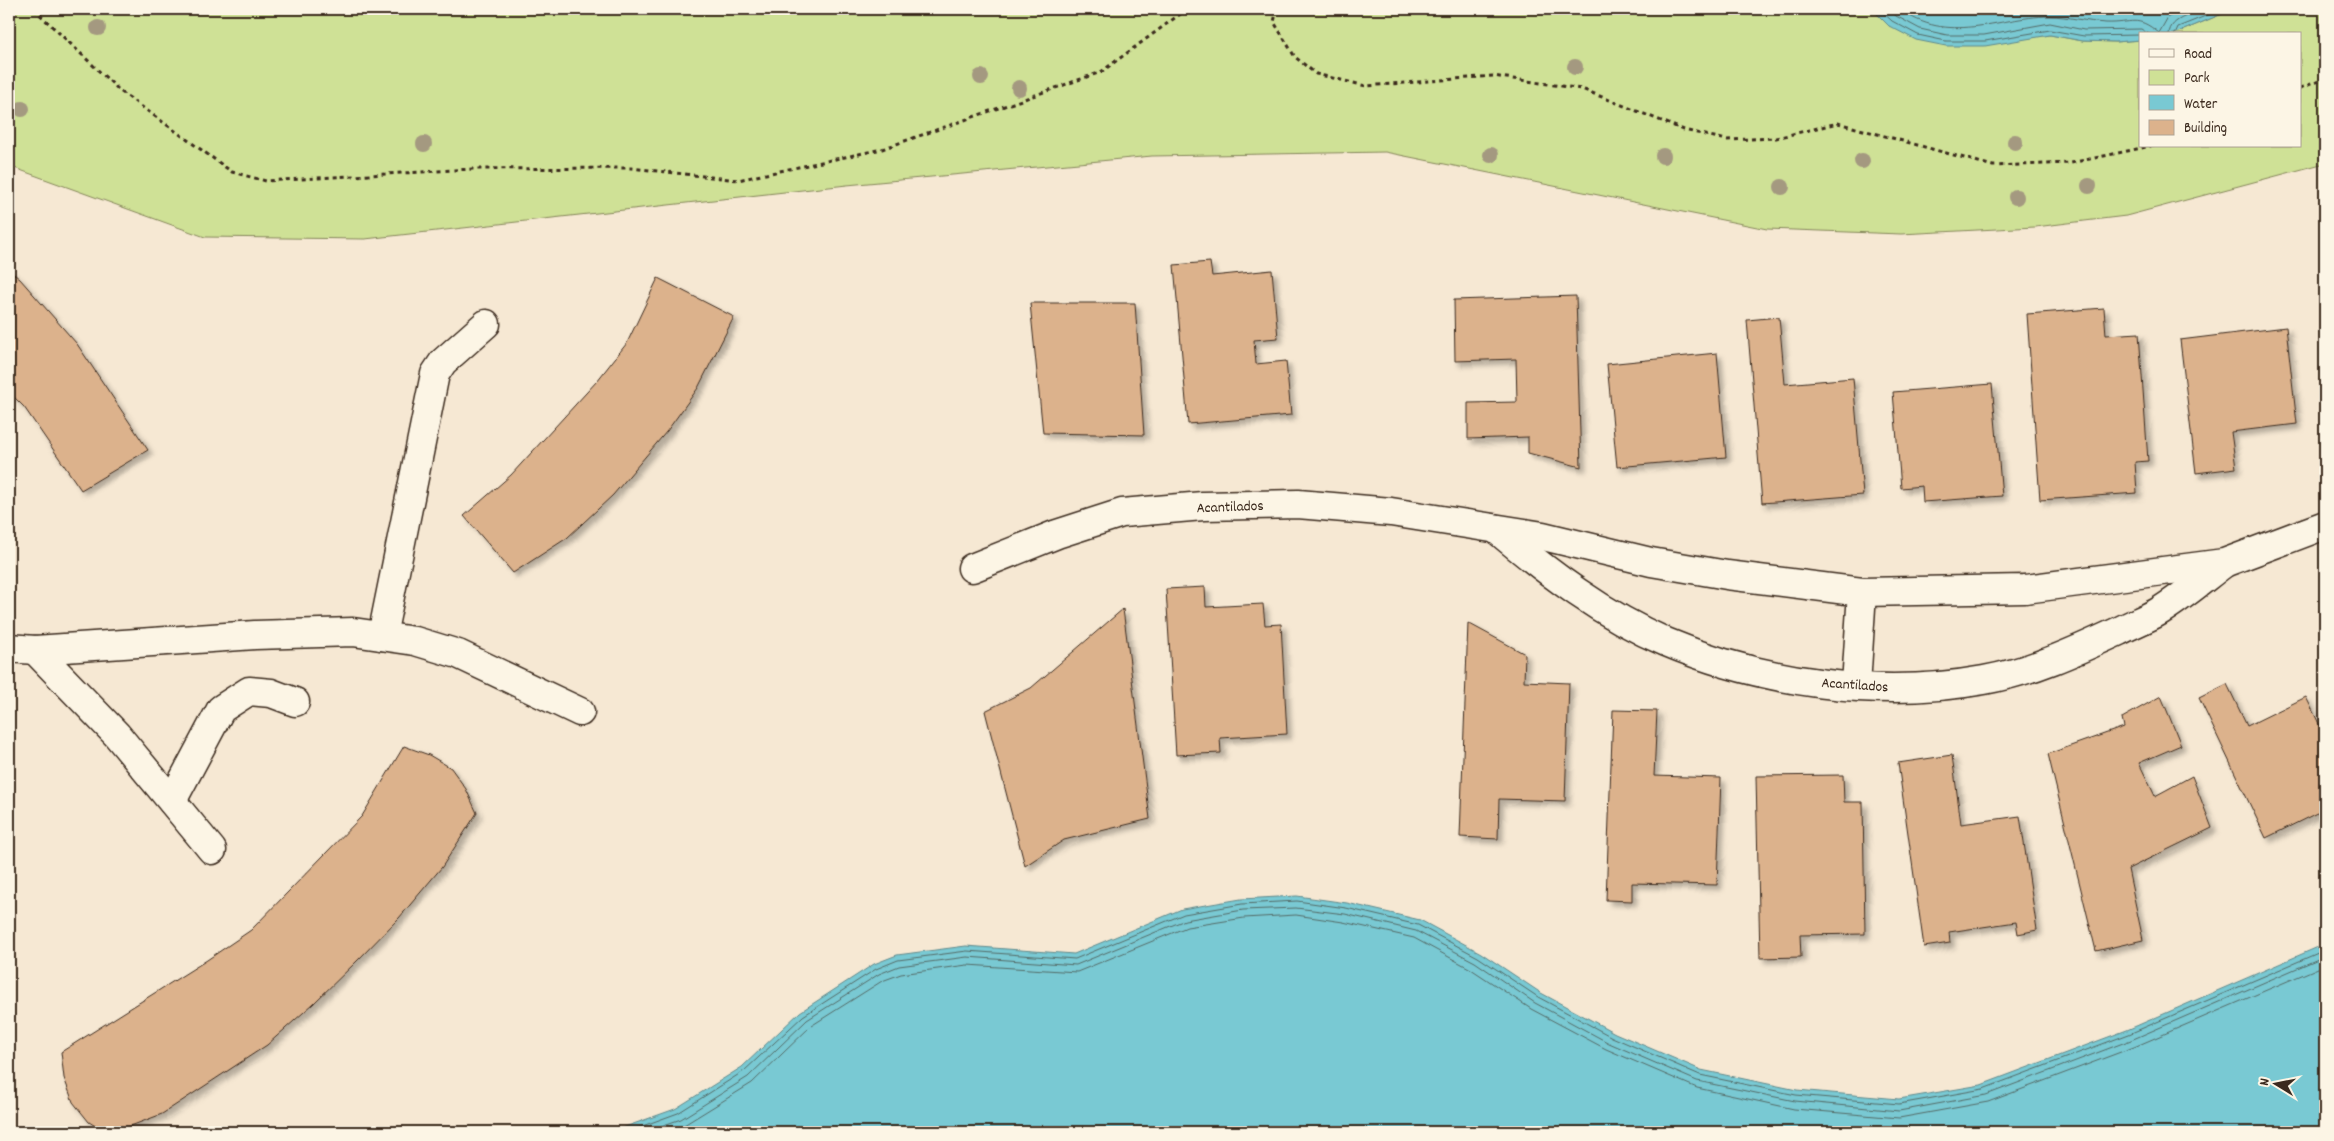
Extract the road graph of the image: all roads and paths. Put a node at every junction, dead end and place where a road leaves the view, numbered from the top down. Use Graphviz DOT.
graph roads {
  1 [pos="34,9"];
  2 [pos="1187,9"];
  3 [pos="1277,9"];
  4 [pos="2325,79"];
  5 [pos="2302,87"];
  6 [pos="2142,148"];
  7 [pos="486,324"];
  8 [pos="2325,525"];
  9 [pos="1496,529"];
  10 [pos="2224,563"];
  11 [pos="972,568"];
  12 [pos="1862,592"];
  13 [pos="382,636"];
  14 [pos="22,649"];
  15 [pos="1856,685"];
  16 [pos="295,702"];
  17 [pos="580,712"];
  18 [pos="172,802"];
  19 [pos="212,850"];
  1 -- 2 [label="path"];
  3 -- 6 [label="path"];
  4 -- 5 [label="path"];
  7 -- 13 [label="street"];
  8 -- 10 [label="street, Acantilados"];
  9 -- 11 [label="street, Acantilados"];
  9 -- 12 [label="street, Acantilados"];
  9 -- 15 [label="street, Acantilados"];
  10 -- 12 [label="street, Acantilados"];
  10 -- 15 [label="street, Acantilados"];
  12 -- 15 [label="street"];
  13 -- 14 [label="street"];
  13 -- 17 [label="street"];
  14 -- 18 [label="street"];
  16 -- 18 [label="street"];
  18 -- 19 [label="street"];
}
